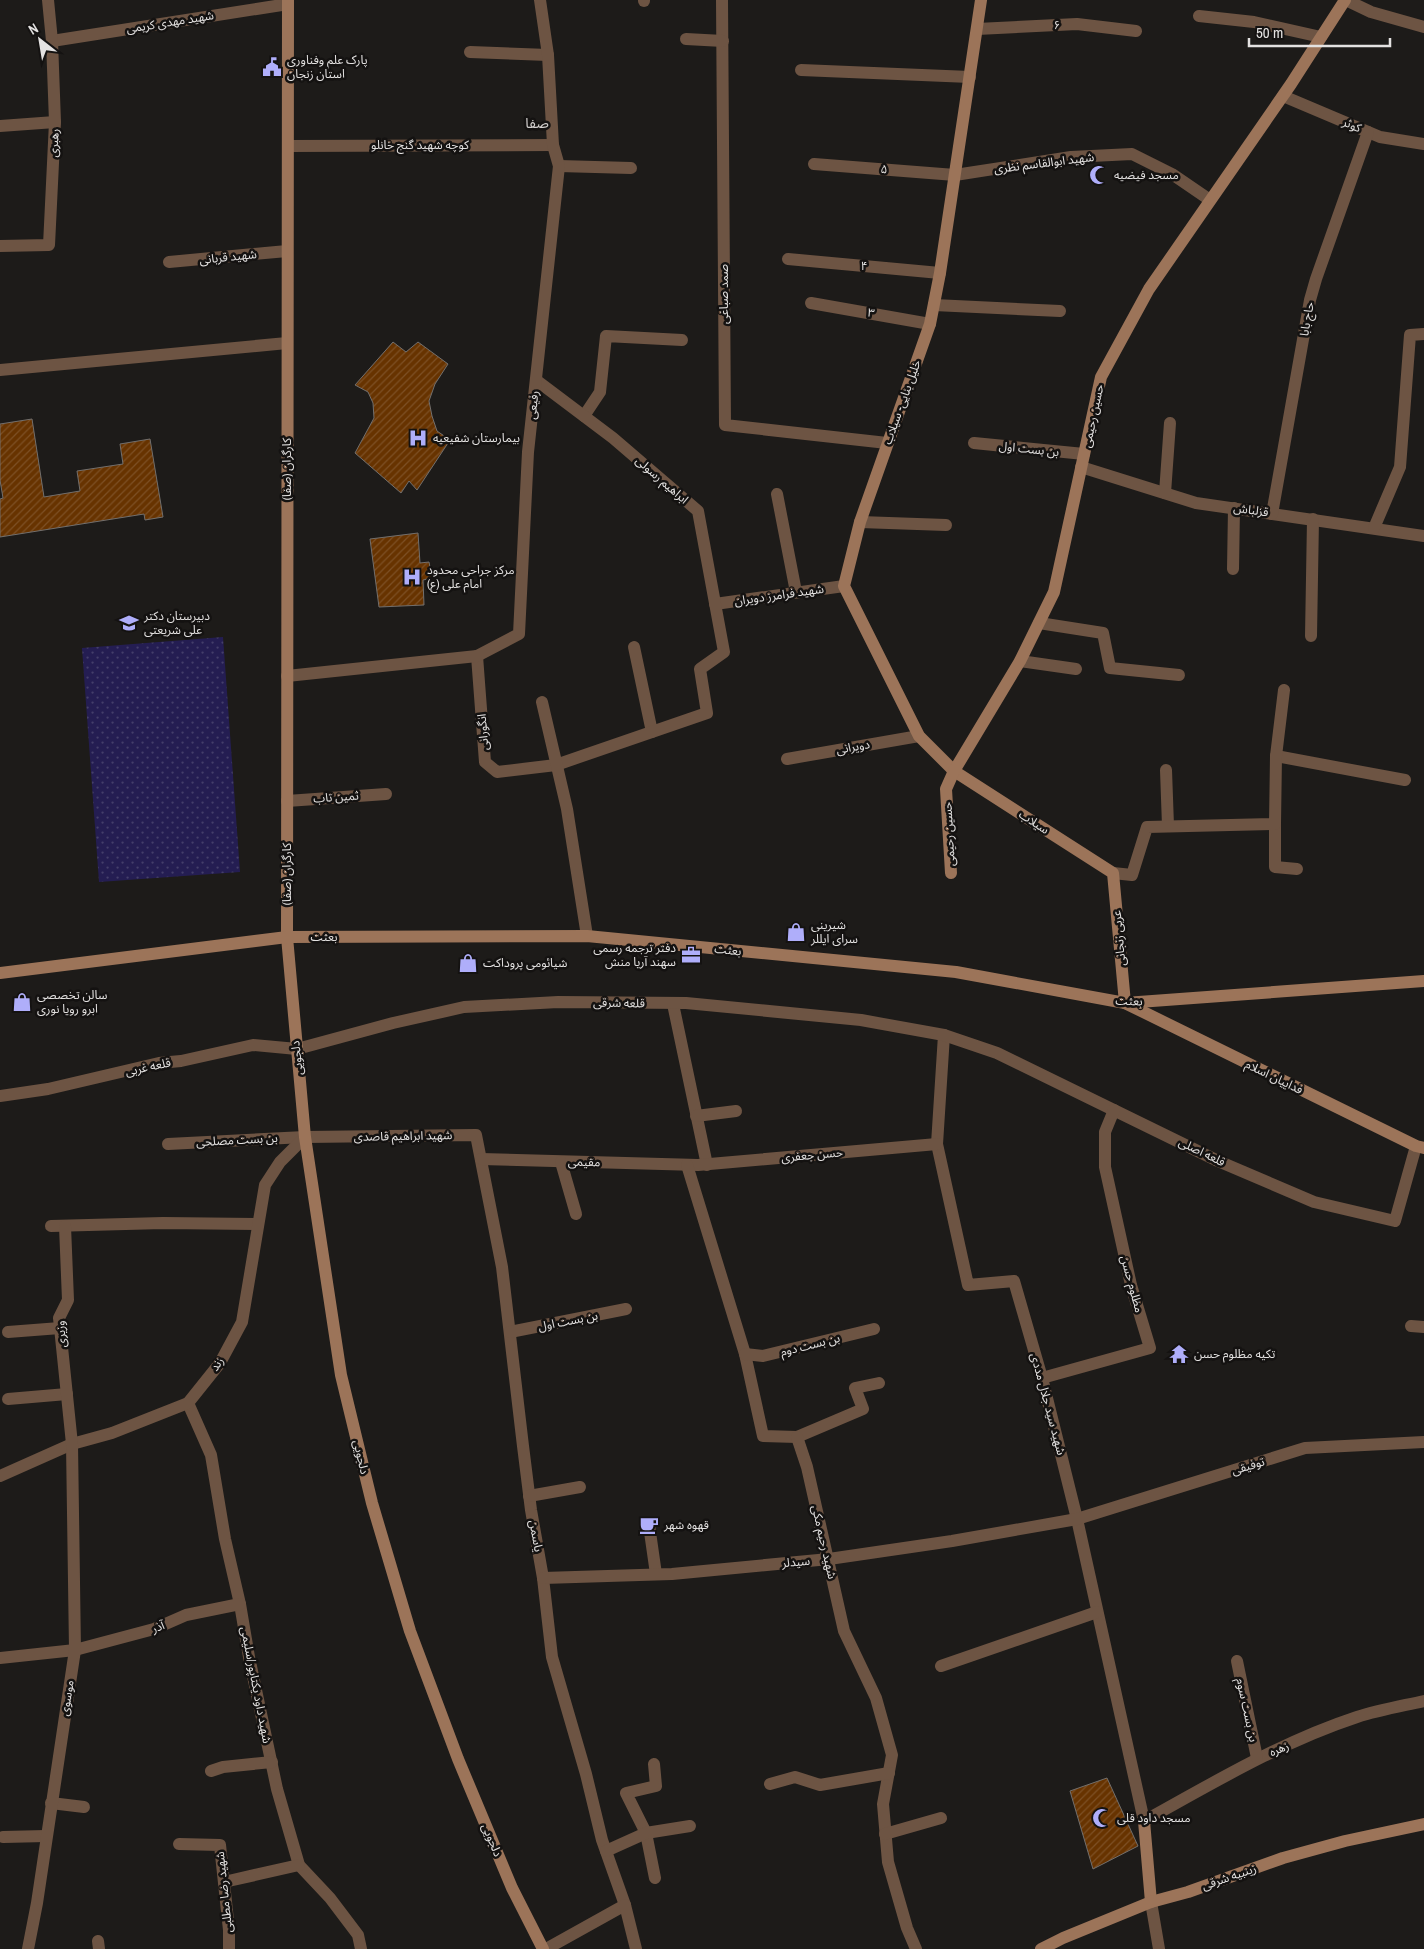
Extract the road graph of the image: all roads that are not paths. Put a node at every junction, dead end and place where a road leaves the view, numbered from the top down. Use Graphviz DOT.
graph roads {
  1 [pos="48,0"];
  2 [pos="540,0"];
  3 [pos="722,0"];
  4 [pos="981,0"];
  5 [pos="1346,0"];
  6 [pos="288,2"];
  7 [pos="1198,16"];
  8 [pos="1424,27"];
  9 [pos="977,29"];
  10 [pos="1136,31"];
  11 [pos="1321,37"];
  12 [pos="686,38"];
  13 [pos="52,41"];
  14 [pos="722,41"];
  15 [pos="470,52"];
  16 [pos="548,55"];
  17 [pos="801,70"];
  18 [pos="970,77"];
  19 [pos="1282,96"];
  20 [pos="55,122"];
  21 [pos="0,126"];
  22 [pos="1368,132"];
  23 [pos="1424,144"];
  24 [pos="553,145"];
  25 [pos="288,146"];
  26 [pos="814,164"];
  27 [pos="558,166"];
  28 [pos="631,168"];
  29 [pos="955,175"];
  30 [pos="1210,200"];
  31 [pos="0,246"];
  32 [pos="288,251"];
  33 [pos="788,259"];
  34 [pos="169,262"];
  35 [pos="940,273"];
  36 [pos="811,303"];
  37 [pos="934,305"];
  38 [pos="1060,311"];
  39 [pos="930,324"];
  40 [pos="1424,334"];
  41 [pos="682,340"];
  42 [pos="287,344"];
  43 [pos="0,370"];
  44 [pos="536,380"];
  45 [pos="584,416"];
  46 [pos="1170,422"];
  47 [pos="887,443"];
  48 [pos="974,443"];
  49 [pos="1084,454"];
  50 [pos="1081,467"];
  51 [pos="1165,493"];
  52 [pos="777,494"];
  53 [pos="1234,508"];
  54 [pos="1272,514"];
  55 [pos="1313,519"];
  56 [pos="860,522"];
  57 [pos="946,525"];
  58 [pos="1374,528"];
  59 [pos="1424,536"];
  60 [pos="1234,569"];
  61 [pos="844,586"];
  62 [pos="796,592"];
  63 [pos="714,604"];
  64 [pos="1039,623"];
  65 [pos="1311,636"];
  66 [pos="634,646"];
  67 [pos="724,652"];
  68 [pos="476,656"];
  69 [pos="1020,661"];
  70 [pos="1076,670"];
  71 [pos="1179,675"];
  72 [pos="287,676"];
  73 [pos="1284,690"];
  74 [pos="542,702"];
  75 [pos="652,732"];
  76 [pos="920,736"];
  77 [pos="1276,756"];
  78 [pos="787,759"];
  79 [pos="556,765"];
  80 [pos="1166,770"];
  81 [pos="954,771"];
  82 [pos="1406,780"];
  83 [pos="386,794"];
  84 [pos="287,801"];
  85 [pos="1275,824"];
  86 [pos="1168,826"];
  87 [pos="1296,869"];
  88 [pos="951,873"];
  89 [pos="1113,873"];
  90 [pos="587,936"];
  91 [pos="286,937"];
  92 [pos="0,974"];
  93 [pos="1424,981"];
  94 [pos="1125,1003"];
  95 [pos="673,1004"];
  96 [pos="944,1035"];
  97 [pos="296,1049"];
  98 [pos="0,1096"];
  99 [pos="1114,1110"];
  100 [pos="736,1111"];
  101 [pos="696,1116"];
  102 [pos="305,1137"];
  103 [pos="168,1144"];
  104 [pos="936,1144"];
  105 [pos="1420,1147"];
  106 [pos="481,1159"];
  107 [pos="561,1162"];
  108 [pos="687,1165"];
  109 [pos="706,1165"];
  110 [pos="576,1214"];
  111 [pos="258,1224"];
  112 [pos="51,1226"];
  113 [pos="65,1226"];
  114 [pos="626,1309"];
  115 [pos="1411,1326"];
  116 [pos="1424,1327"];
  117 [pos="60,1328"];
  118 [pos="874,1329"];
  119 [pos="8,1332"];
  120 [pos="510,1332"];
  121 [pos="745,1354"];
  122 [pos="1042,1378"];
  123 [pos="879,1383"];
  124 [pos="67,1394"];
  125 [pos="8,1399"];
  126 [pos="188,1403"];
  127 [pos="797,1437"];
  128 [pos="1424,1442"];
  129 [pos="72,1444"];
  130 [pos="0,1476"];
  131 [pos="580,1488"];
  132 [pos="529,1496"];
  133 [pos="1077,1519"];
  134 [pos="649,1525"];
  135 [pos="828,1559"];
  136 [pos="656,1574"];
  137 [pos="543,1578"];
  138 [pos="240,1604"];
  139 [pos="1097,1612"];
  140 [pos="75,1650"];
  141 [pos="0,1658"];
  142 [pos="1237,1661"];
  143 [pos="941,1666"];
  144 [pos="1424,1701"];
  145 [pos="1257,1758"];
  146 [pos="272,1762"];
  147 [pos="654,1764"];
  148 [pos="211,1771"];
  149 [pos="888,1773"];
  150 [pos="770,1784"];
  151 [pos="51,1802"];
  152 [pos="84,1807"];
  153 [pos="941,1818"];
  154 [pos="1144,1821"];
  155 [pos="1424,1824"];
  156 [pos="690,1826"];
  157 [pos="646,1833"];
  158 [pos="885,1834"];
  159 [pos="46,1836"];
  160 [pos="3,1837"];
  161 [pos="179,1844"];
  162 [pos="606,1851"];
  163 [pos="298,1865"];
  164 [pos="655,1878"];
  165 [pos="224,1882"];
  166 [pos="1151,1902"];
  167 [pos="625,1905"];
  168 [pos="28,1949"];
  169 [pos="229,1949"];
  170 [pos="361,1949"];
  171 [pos="545,1949"];
  172 [pos="636,1949"];
  173 [pos="916,1949"];
  174 [pos="1041,1949"];
  175 [pos="1159,1949"];
  1 -- 13 [label="street"];
  2 -- 16 [label="street, رفیعی"];
  3 -- 14 [label="street, صمد صباغی"];
  4 -- 9 [label="main road, خلیل بنایی- سیلاب"];
  5 -- 8 [label="street"];
  5 -- 11 [label="main road, حسین رحیمی"];
  6 -- 13 [label="street, شهید مهدی کریمی"];
  6 -- 25 [label="main road, کارگران (صفا)"];
  7 -- 11 [label="street"];
  9 -- 10 [label="street, ۶"];
  9 -- 18 [label="main road, خلیل بنایی- سیلاب"];
  11 -- 19 [label="main road, حسین رحیمی"];
  12 -- 14 [label="street"];
  13 -- 20 [label="street, رهبری"];
  14 -- 47 [label="street, صمد صباغی"];
  15 -- 16 [label="street"];
  16 -- 24 [label="street, رفیعی"];
  17 -- 18 [label="street"];
  18 -- 29 [label="main road, خلیل بنایی- سیلاب"];
  19 -- 22 [label="street, کوثر"];
  19 -- 30 [label="main road, حسین رحیمی"];
  20 -- 21 [label="street"];
  20 -- 31 [label="street, رهبری"];
  22 -- 23 [label="street, کوثر"];
  22 -- 54 [label="street, حاج بابا"];
  24 -- 25 [label="street, کوچه شهید گنج خانلو"];
  24 -- 27 [label="street, رفیعی"];
  25 -- 32 [label="main road, کارگران (صفا)"];
  26 -- 29 [label="street, ۵"];
  27 -- 28 [label="street"];
  27 -- 44 [label="street, رفیعی"];
  29 -- 30 [label="street, شهید ابوالقاسم نظری"];
  29 -- 35 [label="main road, خلیل بنایی- سیلاب"];
  30 -- 49 [label="main road, حسین رحیمی"];
  32 -- 34 [label="street, شهید قربانی"];
  32 -- 42 [label="main road, کارگران (صفا)"];
  33 -- 35 [label="street, ۴"];
  35 -- 37 [label="main road, خلیل بنایی- سیلاب"];
  36 -- 39 [label="street, ۳"];
  37 -- 38 [label="street"];
  37 -- 39 [label="main road, خلیل بنایی- سیلاب"];
  39 -- 47 [label="main road, خلیل بنایی- سیلاب"];
  40 -- 58 [label="street"];
  41 -- 45 [label="street"];
  42 -- 43 [label="street"];
  42 -- 72 [label="main road, کارگران (صفا)"];
  44 -- 45 [label="street, ابراهیم رسولی"];
  44 -- 68 [label="street, رفیعی"];
  45 -- 63 [label="street, ابراهیم رسولی"];
  46 -- 51 [label="street"];
  47 -- 56 [label="main road, خلیل بنایی- سیلاب"];
  48 -- 49 [label="street, بن بست اول"];
  49 -- 50 [label="main road, حسین رحیمی"];
  50 -- 51 [label="street, قزلباش"];
  50 -- 64 [label="main road, حسین رحیمی"];
  51 -- 53 [label="street, قزلباش"];
  52 -- 62 [label="street"];
  53 -- 54 [label="street, قزلباش"];
  53 -- 60 [label="street"];
  54 -- 55 [label="street, قزلباش"];
  55 -- 58 [label="street, قزلباش"];
  55 -- 65 [label="street"];
  56 -- 57 [label="street"];
  56 -- 61 [label="main road, خلیل بنایی- سیلاب"];
  58 -- 59 [label="street, قزلباش"];
  61 -- 62 [label="street, شهید فرامرز دویران"];
  61 -- 76 [label="main road"];
  62 -- 63 [label="street, شهید فرامرز دویران"];
  63 -- 67 [label="street, ابراهیم رسولی"];
  64 -- 69 [label="main road, حسین رحیمی"];
  64 -- 71 [label="street"];
  66 -- 75 [label="street"];
  67 -- 75 [label="street, انگورانی"];
  68 -- 72 [label="street, رفیعی"];
  68 -- 79 [label="street, انگورانی"];
  69 -- 70 [label="street"];
  69 -- 81 [label="main road, حسین رحیمی"];
  72 -- 84 [label="main road, کارگران (صفا)"];
  73 -- 77 [label="street"];
  74 -- 79 [label="street"];
  75 -- 79 [label="street, انگورانی"];
  76 -- 78 [label="street, دویرانی"];
  76 -- 81 [label="main road"];
  77 -- 82 [label="street"];
  77 -- 85 [label="street"];
  79 -- 90 [label="street"];
  80 -- 86 [label="street"];
  81 -- 88 [label="main road, حسین رحیمی"];
  81 -- 89 [label="main road, سیلاب"];
  83 -- 84 [label="street, ثمین تاب"];
  84 -- 91 [label="main road, کارگران (صفا)"];
  85 -- 86 [label="street"];
  85 -- 87 [label="street"];
  86 -- 89 [label="street"];
  89 -- 94 [label="main road, عربی زنجانی"];
  90 -- 91 [label="main road, بعثت"];
  90 -- 94 [label="main road, بعثت"];
  91 -- 92 [label="main road, بعثت"];
  91 -- 97 [label="main road, دلجویی"];
  93 -- 94 [label="main road, بعثت"];
  94 -- 105 [label="main road, فداییان اسلام"];
  95 -- 96 [label="street, قلعه شرقی"];
  95 -- 97 [label="street, قلعه شرقی"];
  95 -- 101 [label="street"];
  96 -- 99 [label="street, قلعه اصلی"];
  96 -- 104 [label="street, شهید سید جلال مددی"];
  97 -- 98 [label="street, قلعه غربی"];
  97 -- 102 [label="main road, دلجویی"];
  99 -- 105 [label="street, قلعه اصلی"];
  99 -- 122 [label="street, مظلوم حسن"];
  100 -- 101 [label="street"];
  101 -- 109 [label="street"];
  102 -- 103 [label="street, بن بست مصلحی"];
  102 -- 106 [label="street, شهید ابراهیم قاصدی"];
  102 -- 111 [label="street, زند"];
  102 -- 171 [label="main road, دلجویی"];
  104 -- 109 [label="street, حسن جعفری"];
  104 -- 122 [label="street, شهید سید جلال مددی"];
  106 -- 107 [label="street, مقیمی"];
  106 -- 120 [label="street, یاسمن"];
  107 -- 108 [label="street, مقیمی"];
  107 -- 110 [label="street"];
  108 -- 109 [label="street, حسن جعفری"];
  108 -- 121 [label="street"];
  111 -- 113 [label="street"];
  111 -- 126 [label="street, زند"];
  112 -- 113 [label="street"];
  113 -- 117 [label="street, وزیری"];
  114 -- 120 [label="street, بن بست اول"];
  115 -- 116 [label="street"];
  117 -- 119 [label="street"];
  117 -- 124 [label="street, وزیری"];
  118 -- 121 [label="street, بن بست دوم"];
  120 -- 132 [label="street, یاسمن"];
  121 -- 127 [label="street"];
  122 -- 133 [label="street, شهید سید جلال مددی"];
  123 -- 127 [label="street"];
  124 -- 125 [label="street"];
  124 -- 129 [label="street, وزیری"];
  126 -- 129 [label="street, زند"];
  126 -- 138 [label="street, شهید داود یکتاپور/سلیمی"];
  127 -- 135 [label="street, شهید رحیم مکی"];
  128 -- 133 [label="street, توفیقی"];
  129 -- 130 [label="street, زند"];
  129 -- 140 [label="street, موسوی"];
  131 -- 132 [label="street"];
  132 -- 137 [label="street, یاسمن"];
  133 -- 135 [label="street, سیدلر"];
  133 -- 139 [label="street, شهید سید جلال مددی"];
  134 -- 136 [label="street"];
  135 -- 136 [label="street, سیدلر"];
  135 -- 149 [label="street, شهید رحیم مکی"];
  136 -- 137 [label="street, سیدلر"];
  137 -- 162 [label="street, یاسمن"];
  138 -- 140 [label="street, آذر"];
  138 -- 146 [label="street, شهید داود یکتاپور/سلیمی"];
  139 -- 143 [label="street"];
  139 -- 154 [label="street, شهید سید جلال مددی"];
  140 -- 141 [label="street, آذر"];
  140 -- 151 [label="street, موسوی"];
  142 -- 145 [label="street, بن بست سوم"];
  144 -- 145 [label="street, زهره"];
  145 -- 154 [label="street, زهره"];
  146 -- 148 [label="street"];
  146 -- 163 [label="street, شهید داود یکتاپور/سلیمی"];
  147 -- 157 [label="street"];
  149 -- 150 [label="street"];
  149 -- 158 [label="street, شهید رحیم مکی"];
  151 -- 152 [label="street"];
  151 -- 159 [label="street, موسوی"];
  153 -- 158 [label="street"];
  154 -- 166 [label="main road"];
  155 -- 166 [label="main road, زینبیه شرقی"];
  156 -- 157 [label="street"];
  157 -- 162 [label="street"];
  157 -- 164 [label="street"];
  158 -- 173 [label="street, شهید رحیم مکی"];
  159 -- 160 [label="street"];
  159 -- 168 [label="street, موسوی"];
  161 -- 165 [label="street, شهید رضا مطلبی"];
  162 -- 167 [label="street, یاسمن"];
  163 -- 165 [label="street"];
  163 -- 170 [label="street, شهید داود یکتاپور/سلیمی"];
  165 -- 169 [label="street, شهید رضا مطلبی"];
  166 -- 174 [label="main road, زینبیه شرقی"];
  166 -- 175 [label="street"];
  167 -- 171 [label="street"];
  167 -- 172 [label="street, یاسمن"];
}
